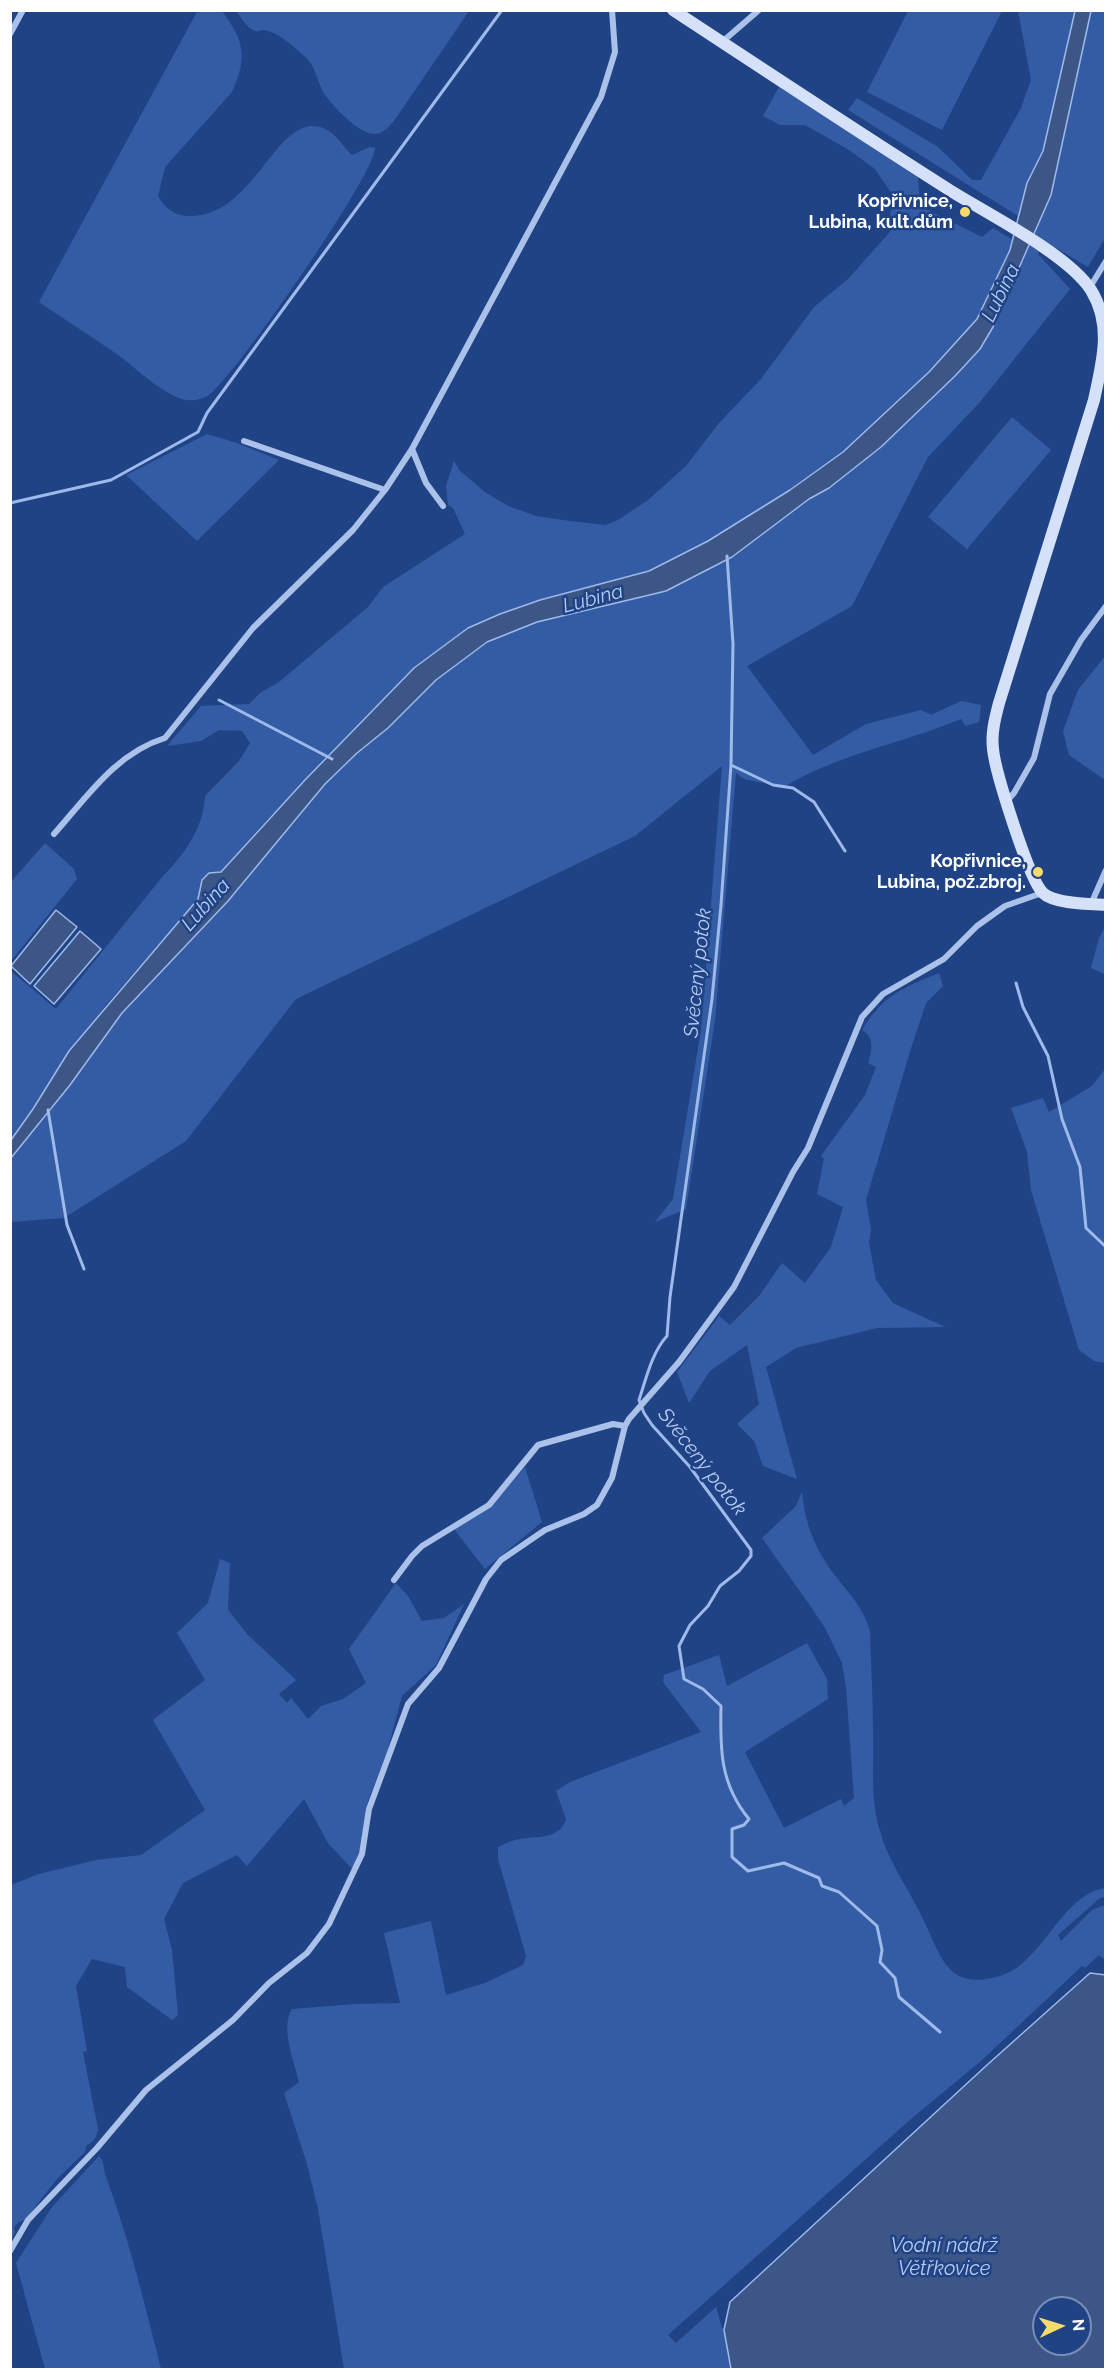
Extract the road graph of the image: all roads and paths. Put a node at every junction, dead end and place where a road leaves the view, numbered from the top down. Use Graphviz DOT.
graph roads {
  1 [pos="23,10"];
  2 [pos="612,10"];
  3 [pos="673,10"];
  4 [pos="759,10"];
  5 [pos="10,34"];
  6 [pos="722,42"];
  7 [pos="1106,261"];
  8 [pos="1089,288"];
  9 [pos="244,441"];
  10 [pos="412,449"];
  11 [pos="385,490"];
  12 [pos="443,506"];
  13 [pos="1106,606"];
  14 [pos="1007,801"];
  15 [pos="54,834"];
  16 [pos="1106,870"];
  17 [pos="1042,893"];
  18 [pos="1091,904"];
  19 [pos="1106,905"];
  20 [pos="625,1426"];
  21 [pos="394,1580"];
  22 [pos="10,2251"];
  1 -- 5 [label="street"];
  2 -- 10 [label="street"];
  3 -- 6 [label="street"];
  4 -- 6 [label="street"];
  6 -- 8 [label="street"];
  7 -- 8 [label="street"];
  8 -- 14 [label="street"];
  9 -- 11 [label="street"];
  10 -- 11 [label="street"];
  10 -- 12 [label="street"];
  11 -- 15 [label="street"];
  13 -- 14 [label="street"];
  14 -- 17 [label="street"];
  16 -- 18 [label="street"];
  17 -- 18 [label="street"];
  17 -- 20 [label="street"];
  18 -- 19 [label="street"];
  20 -- 21 [label="street"];
  20 -- 22 [label="street"];
}
